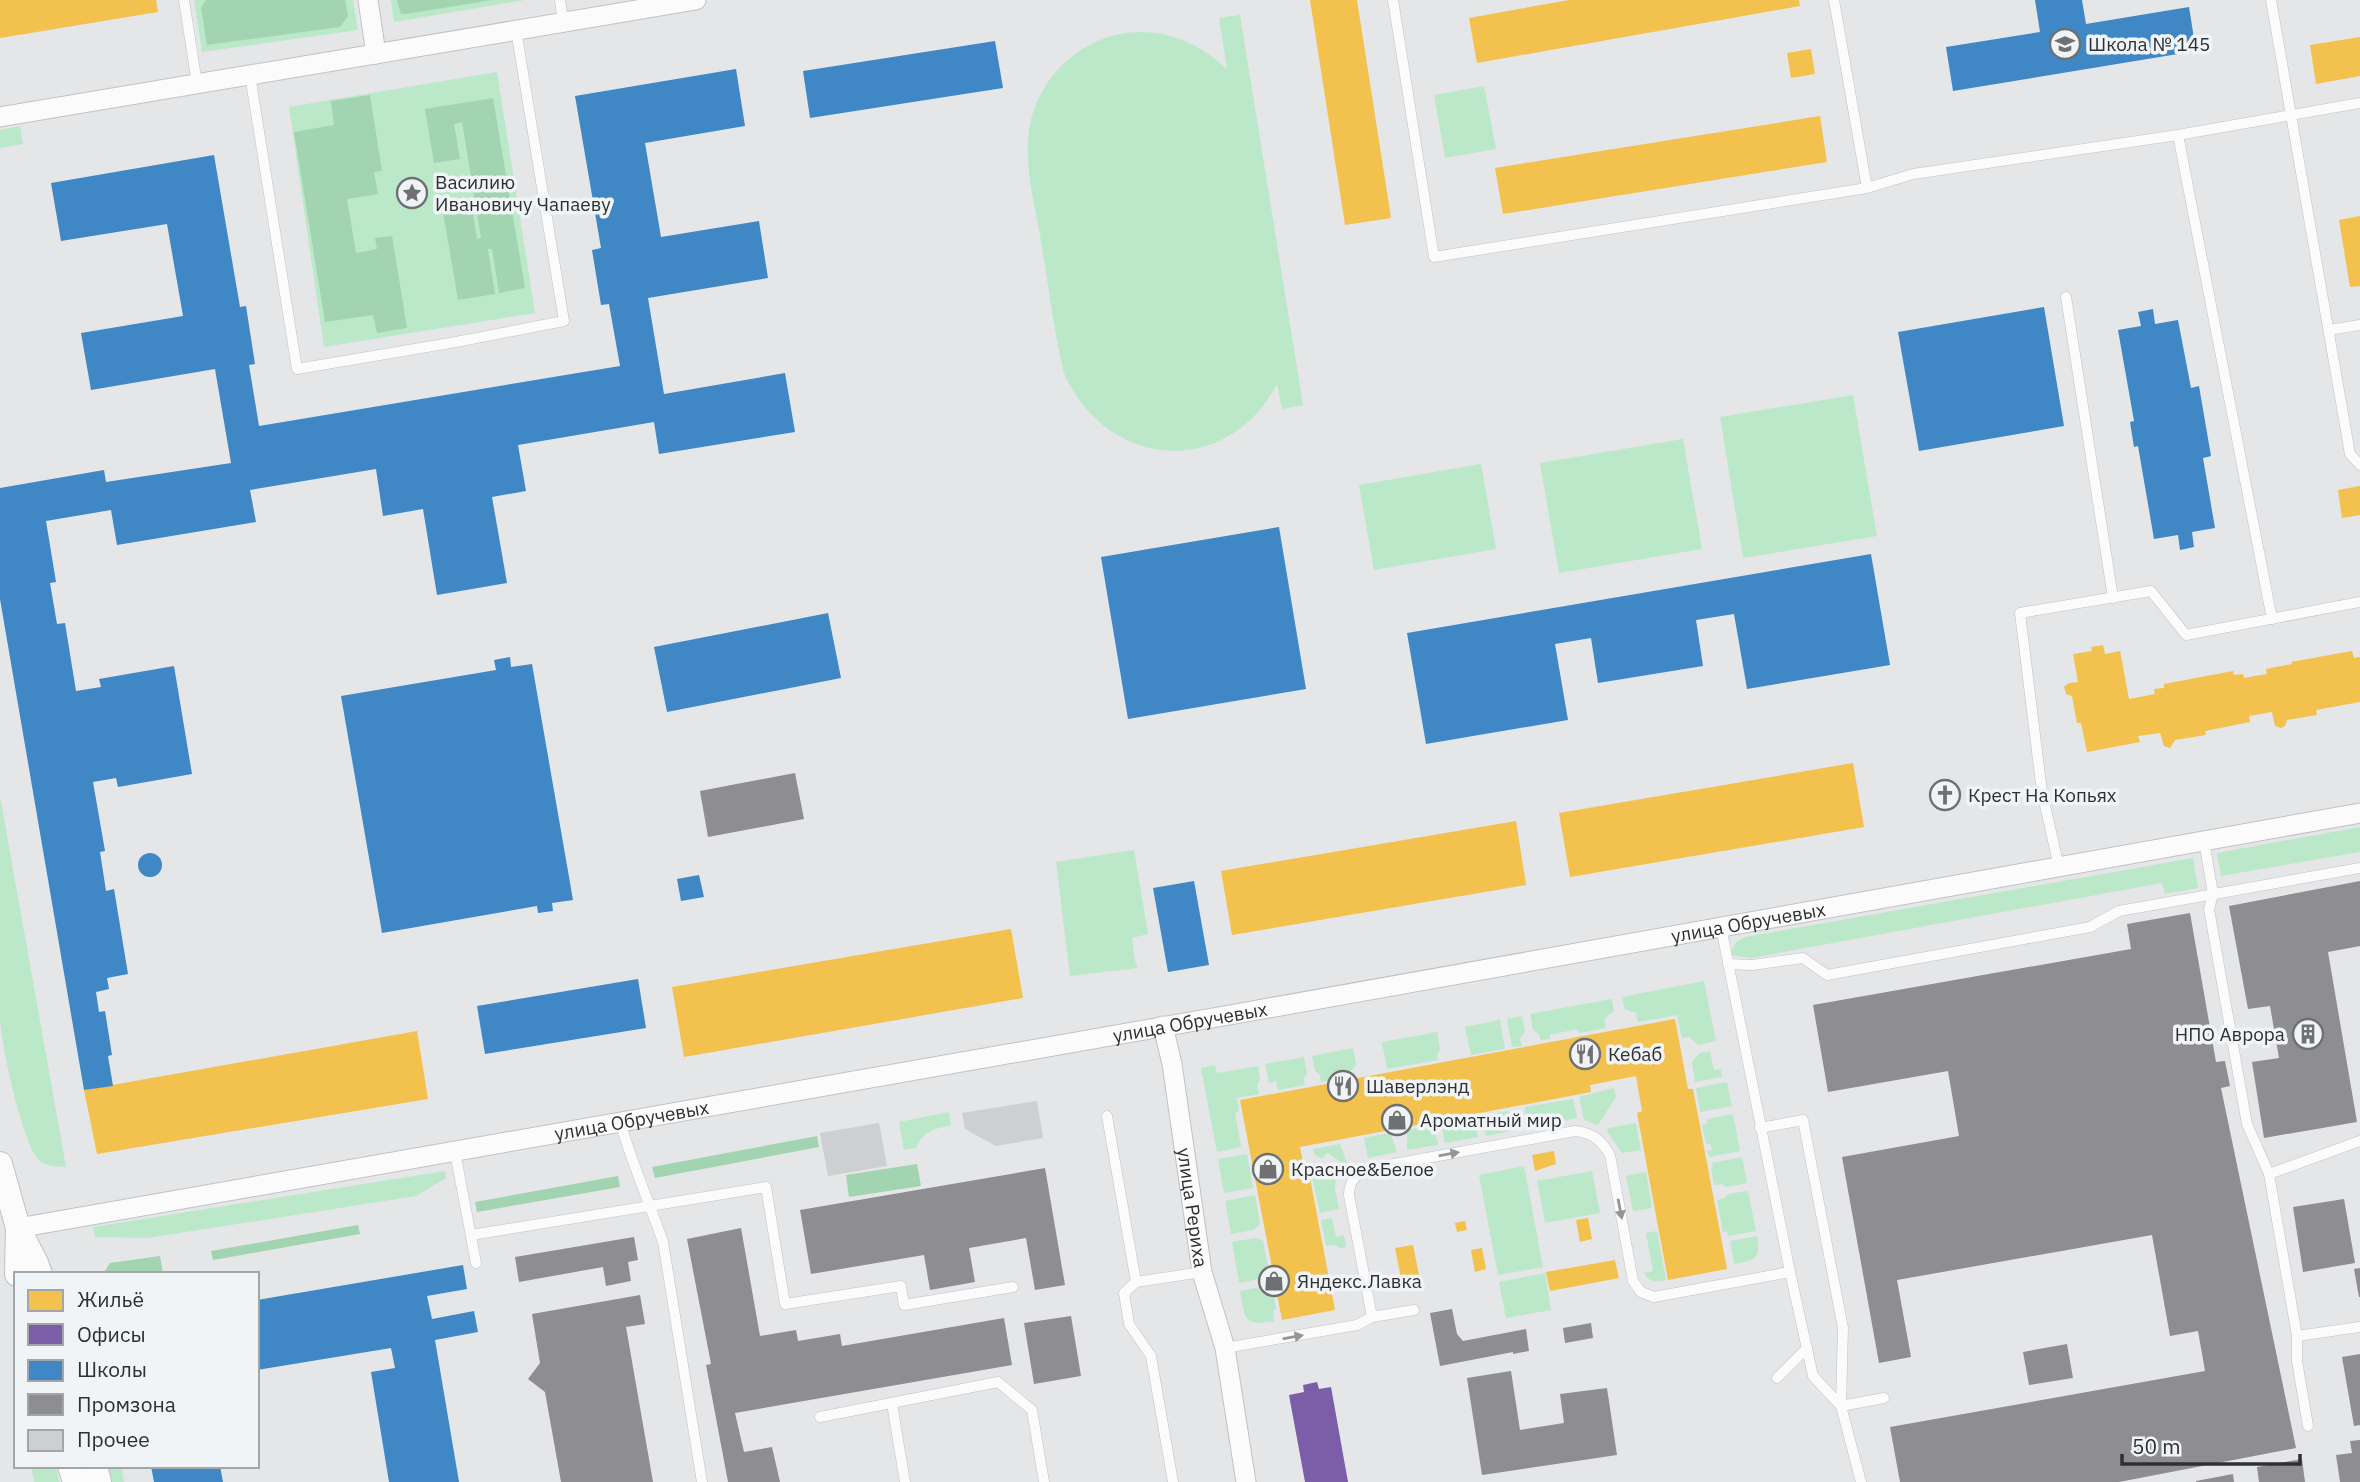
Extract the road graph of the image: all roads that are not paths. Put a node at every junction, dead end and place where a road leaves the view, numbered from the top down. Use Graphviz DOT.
graph roads {
  1 [pos="184,0"];
  2 [pos="368,0"];
  3 [pos="560,0"];
  4 [pos="696,0"];
  5 [pos="1393,0"];
  6 [pos="1834,0"];
  7 [pos="2270,0"];
  8 [pos="563,22"];
  9 [pos="516,30"];
  10 [pos="376,54"];
  11 [pos="250,75"];
  12 [pos="197,84"];
  13 [pos="2360,103"];
  14 [pos="2290,115"];
  15 [pos="0,117"];
  16 [pos="2178,135"];
  17 [pos="1867,188"];
  18 [pos="2066,297"];
  19 [pos="2360,325"];
  20 [pos="2329,330"];
  21 [pos="2360,465"];
  22 [pos="2113,597"];
  23 [pos="2360,602"];
  24 [pos="2272,618"];
  25 [pos="2360,813"];
  26 [pos="2204,841"];
  27 [pos="2059,867"];
  28 [pos="2360,868"];
  29 [pos="2213,894"];
  30 [pos="1721,927"];
  31 [pos="1728,964"];
  32 [pos="1163,1027"];
  33 [pos="1107,1116"];
  34 [pos="620,1122"];
  35 [pos="1760,1128"];
  36 [pos="2360,1141"];
  37 [pos="455,1152"];
  38 [pos="0,1164"];
  39 [pos="2269,1174"];
  40 [pos="650,1205"];
  41 [pos="18,1228"];
  42 [pos="471,1235"];
  43 [pos="476,1263"];
  44 [pos="16,1272"];
  45 [pos="39,1272"];
  46 [pos="1202,1272"];
  47 [pos="1790,1272"];
  48 [pos="1136,1282"];
  49 [pos="1013,1287"];
  50 [pos="1414,1310"];
  51 [pos="1372,1317"];
  52 [pos="2360,1327"];
  53 [pos="2297,1336"];
  54 [pos="1225,1348"];
  55 [pos="1807,1348"];
  56 [pos="1777,1378"];
  57 [pos="1884,1398"];
  58 [pos="892,1404"];
  59 [pos="1841,1406"];
  60 [pos="820,1417"];
  61 [pos="2308,1426"];
  62 [pos="702,1482"];
  63 [pos="905,1482"];
  64 [pos="1044,1482"];
  65 [pos="1173,1482"];
  66 [pos="1246,1482"];
  67 [pos="1861,1482"];
  1 -- 12 [label="lane"];
  2 -- 10 [label="street"];
  3 -- 8 [label="lane"];
  4 -- 8 [label="street"];
  5 -- 17 [label="lane"];
  6 -- 17 [label="lane"];
  7 -- 14 [label="lane"];
  8 -- 9 [label="street"];
  9 -- 10 [label="street"];
  9 -- 11 [label="lane"];
  10 -- 11 [label="street"];
  11 -- 12 [label="street"];
  12 -- 15 [label="street"];
  13 -- 14 [label="lane"];
  14 -- 16 [label="lane"];
  14 -- 20 [label="lane"];
  16 -- 17 [label="lane"];
  16 -- 24 [label="lane"];
  18 -- 22 [label="lane"];
  19 -- 20 [label="lane"];
  20 -- 21 [label="lane"];
  22 -- 24 [label="lane"];
  22 -- 27 [label="lane"];
  23 -- 24 [label="lane"];
  25 -- 26 [label="street, улица Обручевых"];
  26 -- 27 [label="street, улица Обручевых"];
  26 -- 29 [label="lane"];
  27 -- 30 [label="street, улица Обручевых"];
  28 -- 29 [label="lane"];
  29 -- 31 [label="lane"];
  29 -- 39 [label="lane"];
  30 -- 31 [label="lane"];
  30 -- 32 [label="street, улица Обручевых"];
  31 -- 35 [label="lane"];
  32 -- 34 [label="street, улица Обручевых"];
  32 -- 46 [label="street, улица Рериха"];
  33 -- 48 [label="lane"];
  34 -- 37 [label="street, улица Обручевых"];
  34 -- 40 [label="lane"];
  35 -- 47 [label="lane"];
  35 -- 59 [label="lane"];
  36 -- 39 [label="lane"];
  37 -- 41 [label="street, улица Обручевых"];
  37 -- 42 [label="lane"];
  38 -- 41 [label="street"];
  39 -- 53 [label="lane"];
  40 -- 42 [label="lane"];
  40 -- 49 [label="lane"];
  40 -- 62 [label="lane"];
  41 -- 44 [label="street"];
  41 -- 45 [label="street"];
  42 -- 43 [label="lane"];
  46 -- 48 [label="lane"];
  46 -- 54 [label="street, улица Рериха"];
  51 -- 47 [label="lane, one-way"];
  47 -- 55 [label="lane"];
  48 -- 65 [label="lane"];
  50 -- 51 [label="lane"];
  54 -- 51 [label="lane, one-way"];
  52 -- 53 [label="lane"];
  53 -- 61 [label="lane"];
  54 -- 66 [label="street, улица Рериха"];
  55 -- 56 [label="lane"];
  55 -- 59 [label="lane"];
  57 -- 59 [label="lane"];
  58 -- 60 [label="lane"];
  58 -- 63 [label="lane"];
  58 -- 64 [label="lane"];
  59 -- 67 [label="lane"];
}
